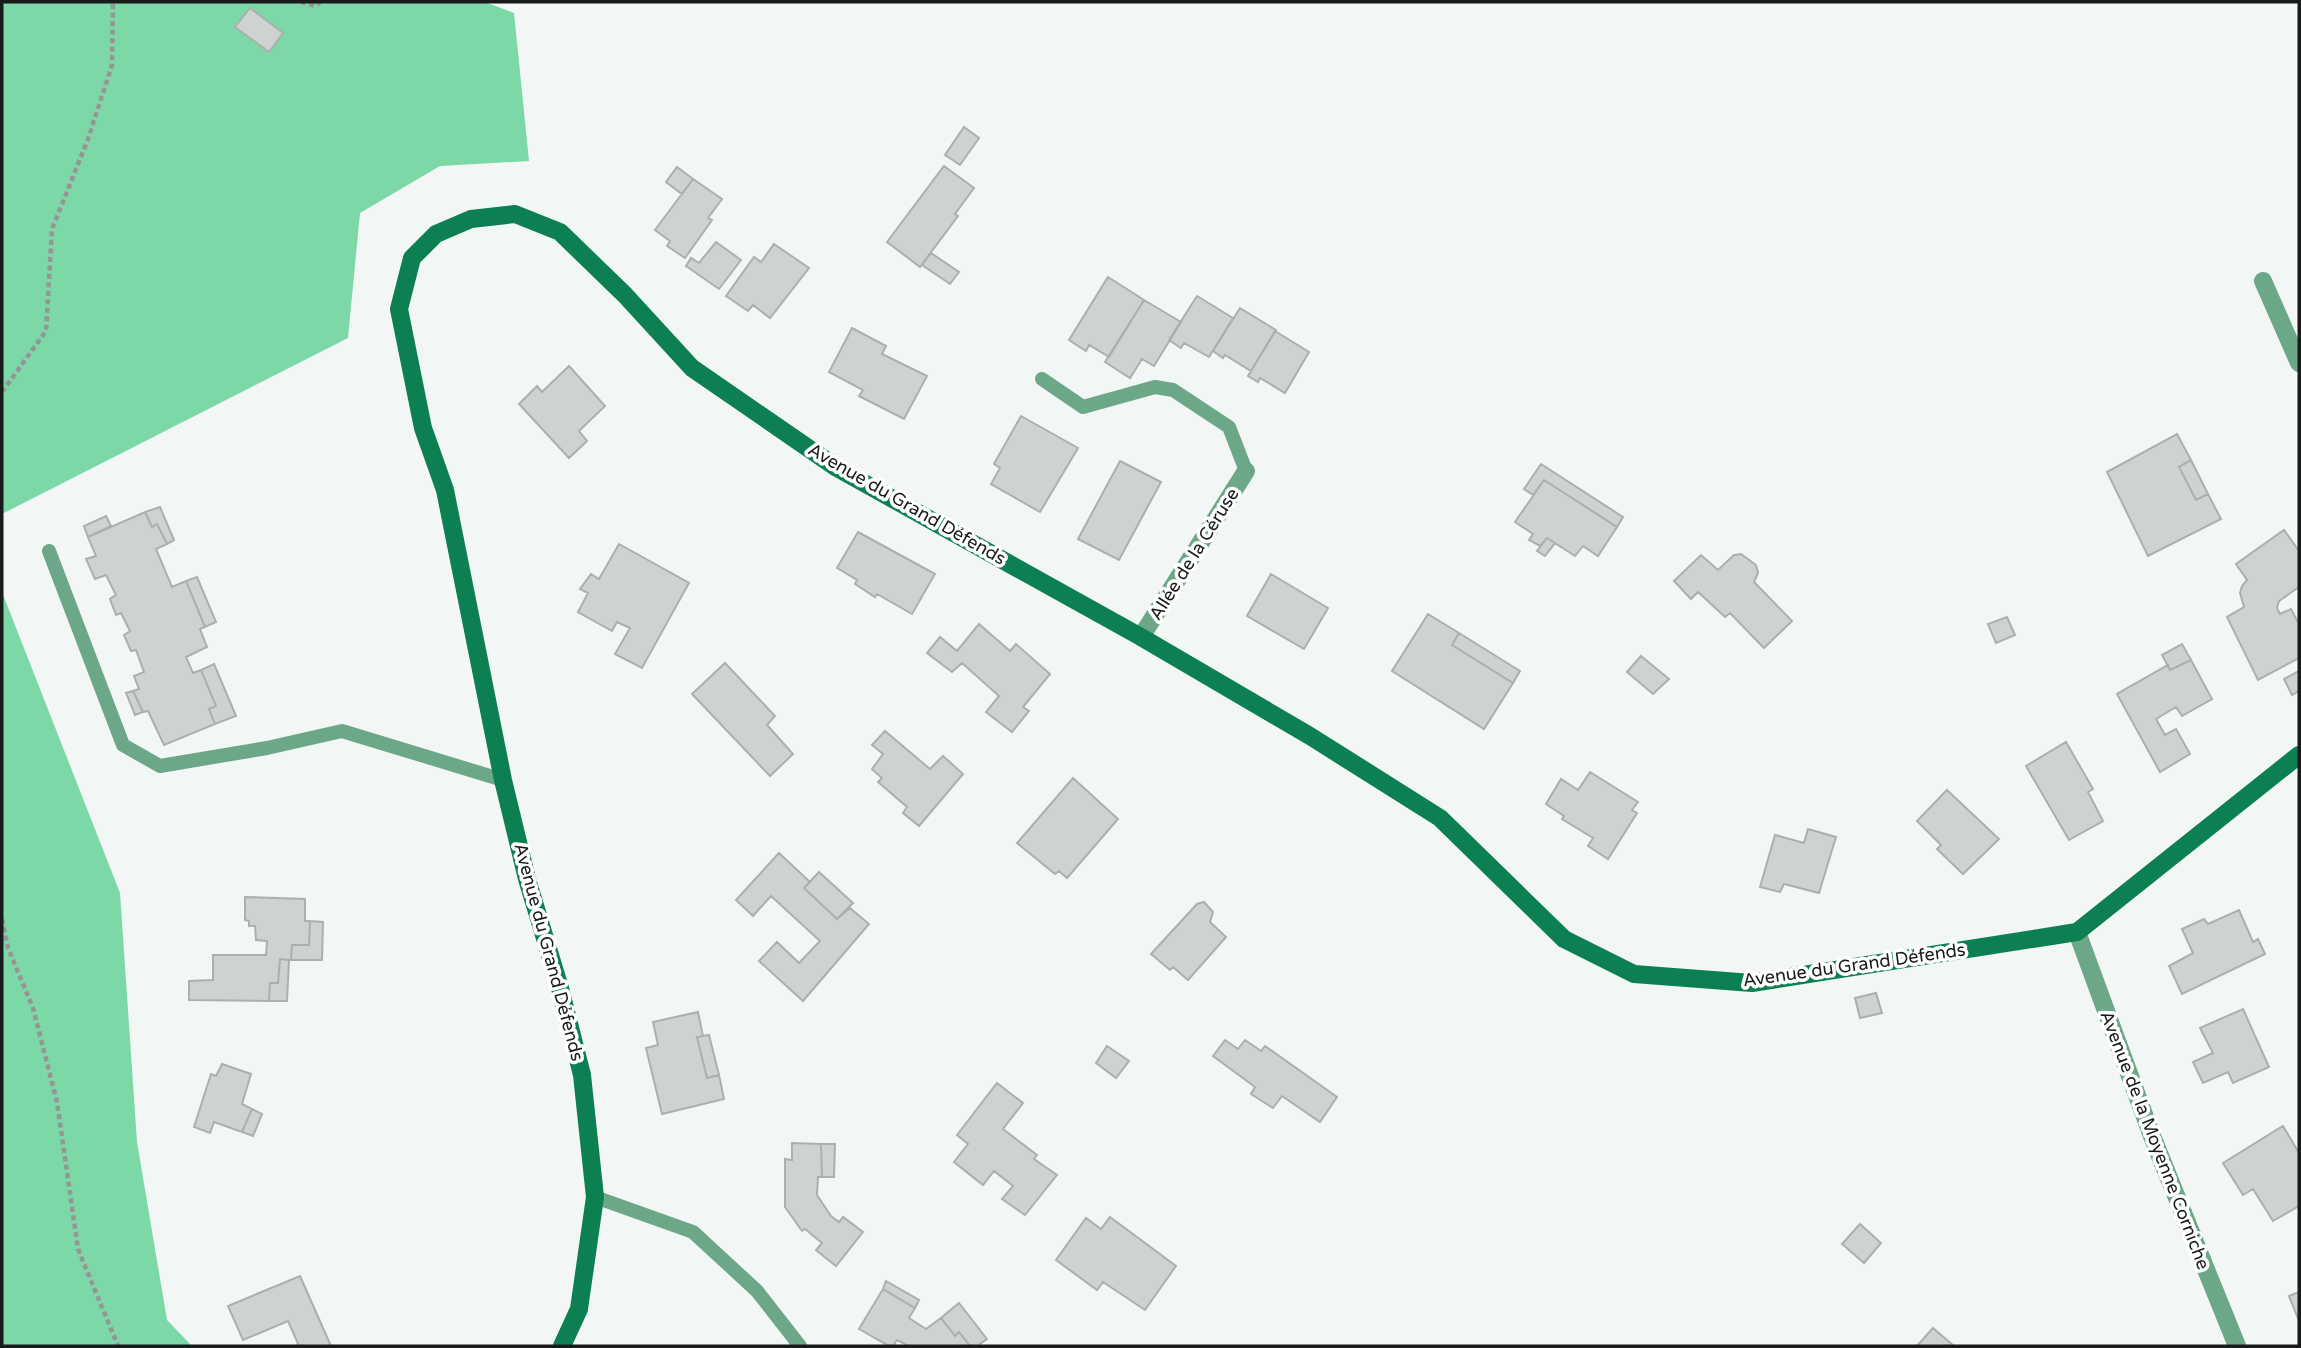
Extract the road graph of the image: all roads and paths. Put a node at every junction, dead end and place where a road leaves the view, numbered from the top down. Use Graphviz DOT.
graph roads {
  1 [pos="113,2"];
  2 [pos="301,2"];
  3 [pos="320,2"];
  4 [pos="2263,281"];
  5 [pos="2299,363"];
  6 [pos="1042,379"];
  7 [pos="2,392"];
  8 [pos="1246,471"];
  9 [pos="49,551"];
  10 [pos="1141,637"];
  11 [pos="2299,755"];
  12 [pos="503,780"];
  13 [pos="2,919"];
  14 [pos="2077,932"];
  15 [pos="594,1197"];
  16 [pos="118,1346"];
  17 [pos="562,1346"];
  18 [pos="800,1346"];
  19 [pos="2237,1346"];
  1 -- 7 [label="path"];
  2 -- 3 [label="path"];
  4 -- 5 [label="street"];
  6 -- 8 [label="lane"];
  8 -- 10 [label="street, Allée de la Céruse"];
  9 -- 12 [label="lane"];
  10 -- 12 [label="street, Avenue du Grand Défends"];
  10 -- 14 [label="street, Avenue du Grand Défends"];
  11 -- 14 [label="street, Avenue du Grand Défends"];
  12 -- 15 [label="street, Avenue du Grand Défends"];
  13 -- 16 [label="path"];
  14 -- 19 [label="street, Avenue de la Moyenne Corniche"];
  15 -- 17 [label="street, Avenue du Grand Défends"];
  15 -- 18 [label="lane"];
}
